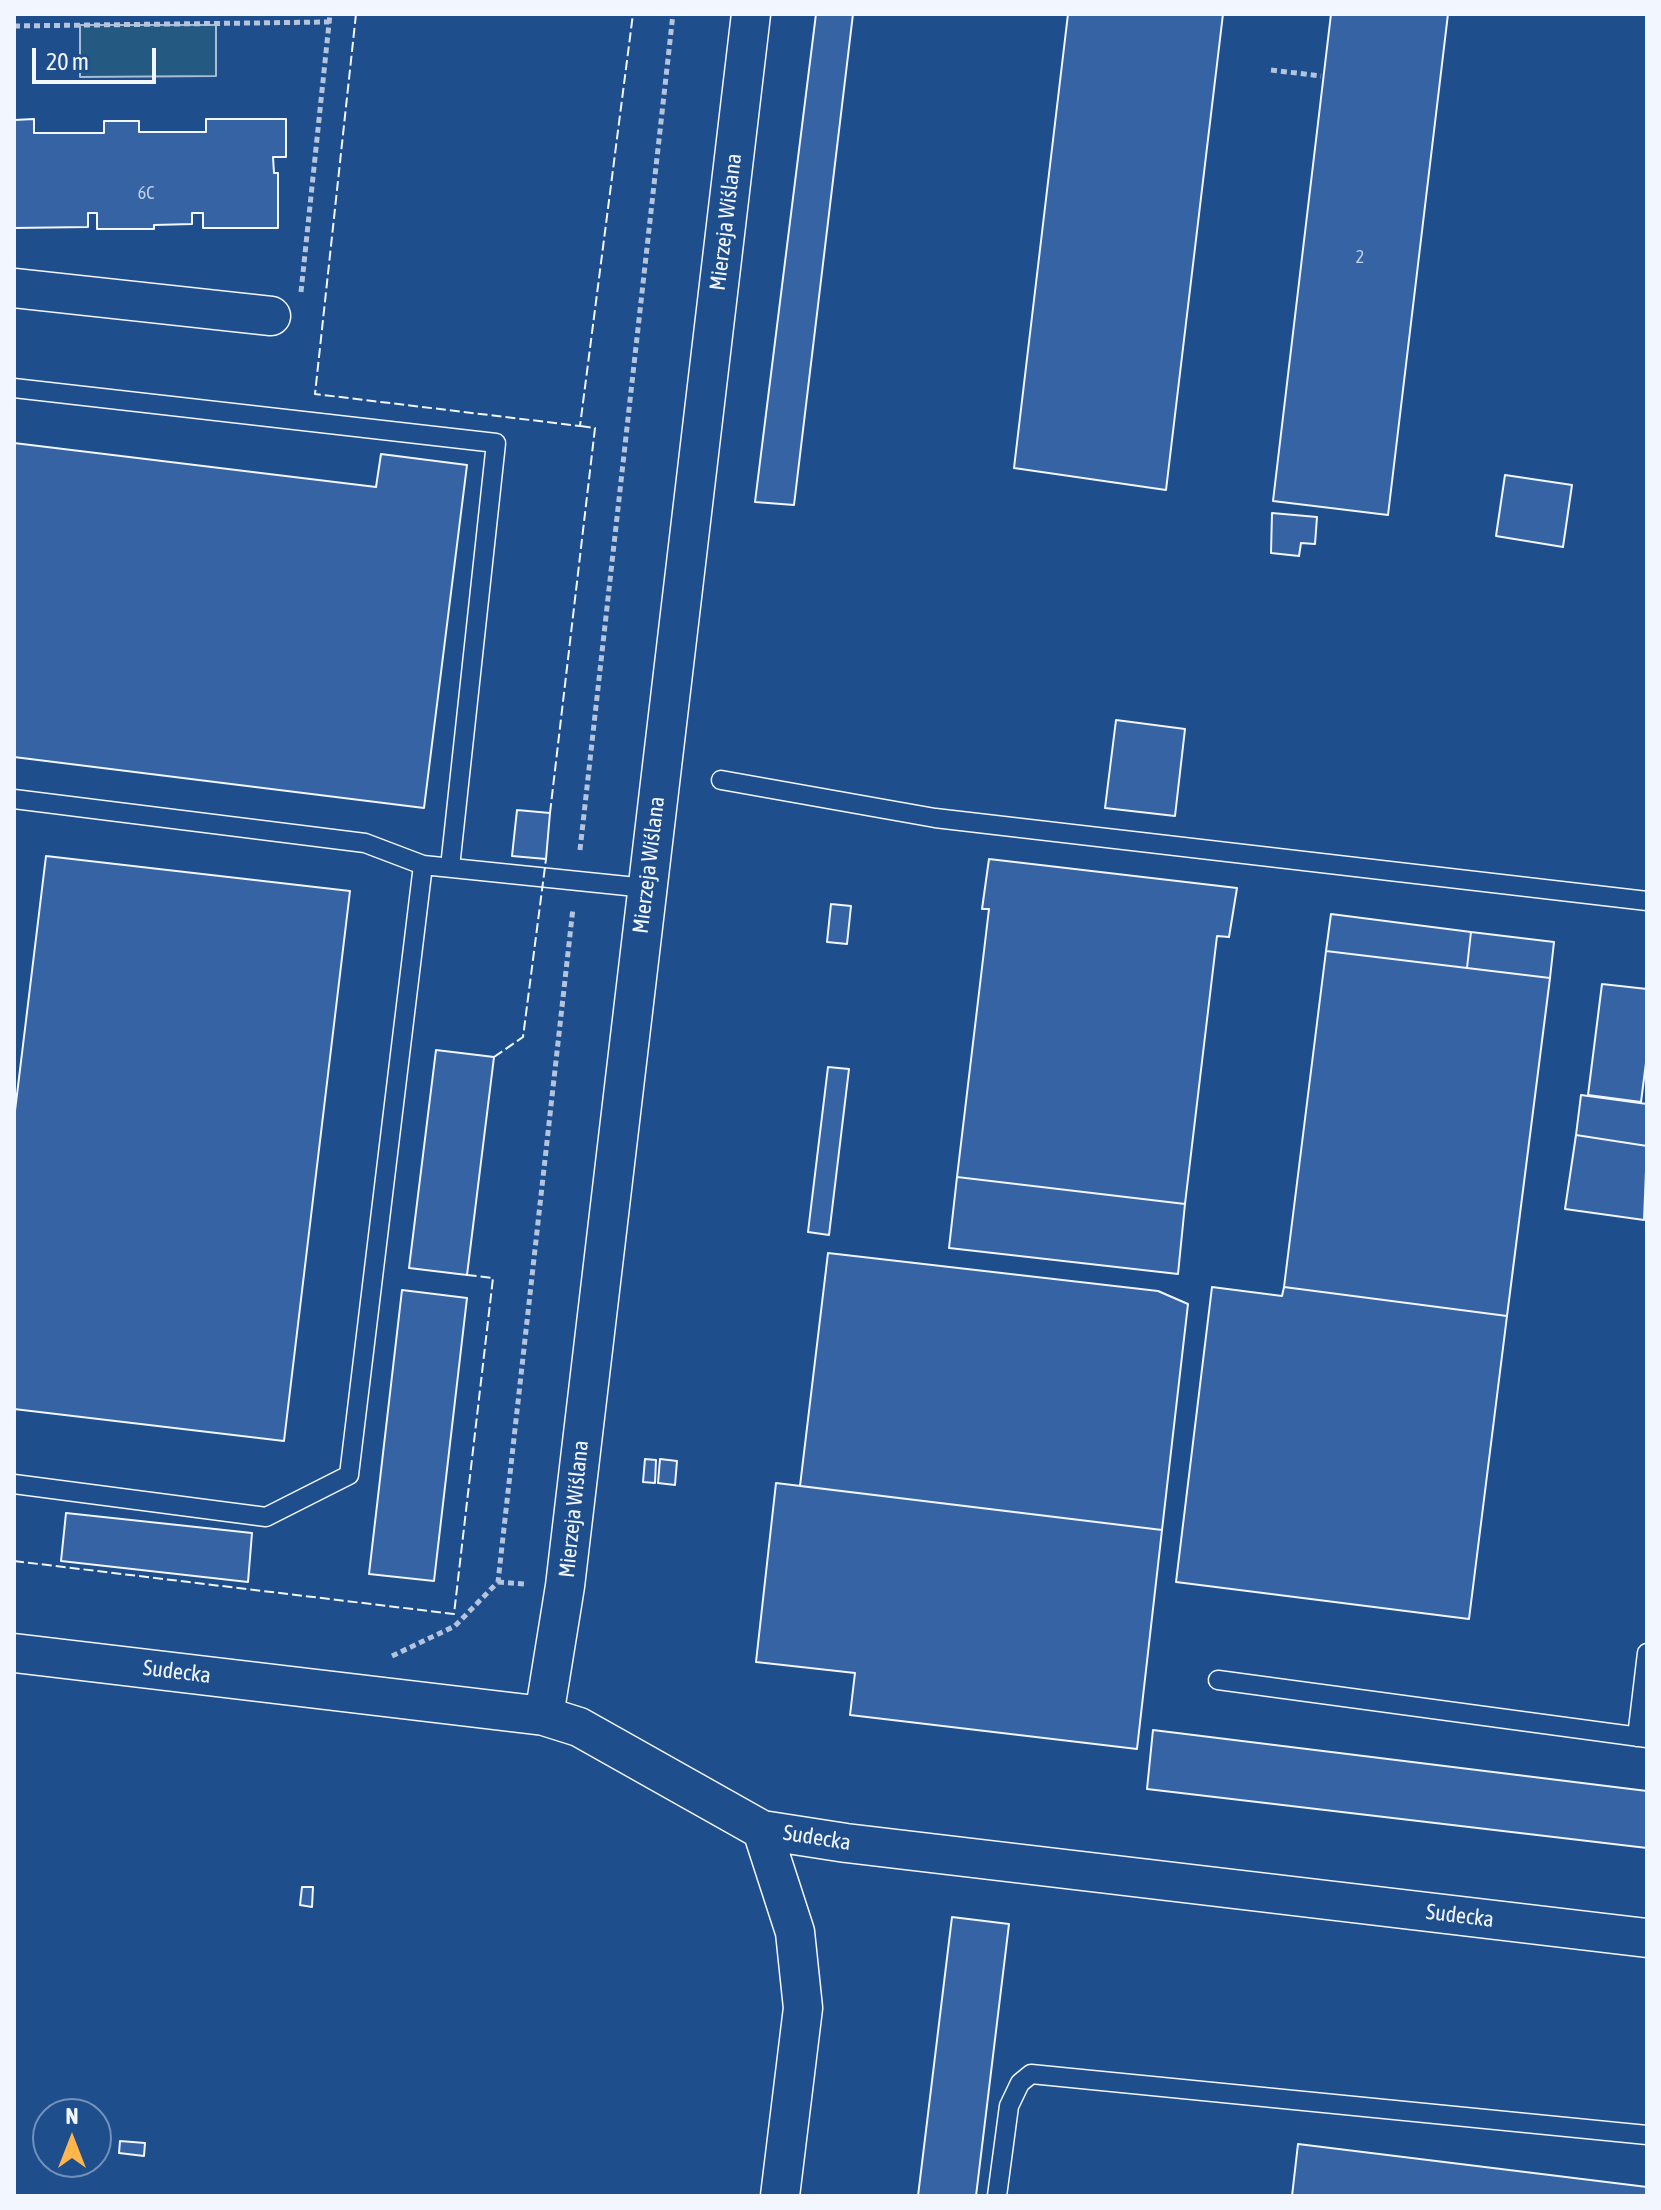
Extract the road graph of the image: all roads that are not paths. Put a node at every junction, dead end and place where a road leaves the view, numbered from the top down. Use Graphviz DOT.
graph roads {
  1 [pos="751,14"];
  2 [pos="14,288"];
  3 [pos="285,311"];
  4 [pos="14,388"];
  5 [pos="721,780"];
  6 [pos="14,799"];
  7 [pos="423,865"];
  8 [pos="450,867"];
  9 [pos="646,888"];
  10 [pos="1647,901"];
  11 [pos="14,1484"];
  12 [pos="14,1653"];
  13 [pos="1647,1653"];
  14 [pos="1218,1680"];
  15 [pos="544,1716"];
  16 [pos="1642,1738"];
  17 [pos="762,1830"];
  18 [pos="1647,1938"];
  19 [pos="1647,2135"];
  20 [pos="780,2196"];
  21 [pos="997,2196"];
  1 -- 9 [label="street, Mierzeja Wiślana"];
  2 -- 3 [label="street"];
  4 -- 8 [label="lane"];
  5 -- 10 [label="lane"];
  6 -- 7 [label="lane"];
  7 -- 8 [label="lane"];
  7 -- 11 [label="lane"];
  8 -- 9 [label="lane"];
  9 -- 15 [label="street, Mierzeja Wiślana"];
  12 -- 15 [label="street, Sudecka"];
  13 -- 16 [label="lane"];
  14 -- 16 [label="lane"];
  15 -- 17 [label="street, Sudecka"];
  17 -- 18 [label="street, Sudecka"];
  17 -- 20 [label="street"];
  19 -- 21 [label="lane"];
}
